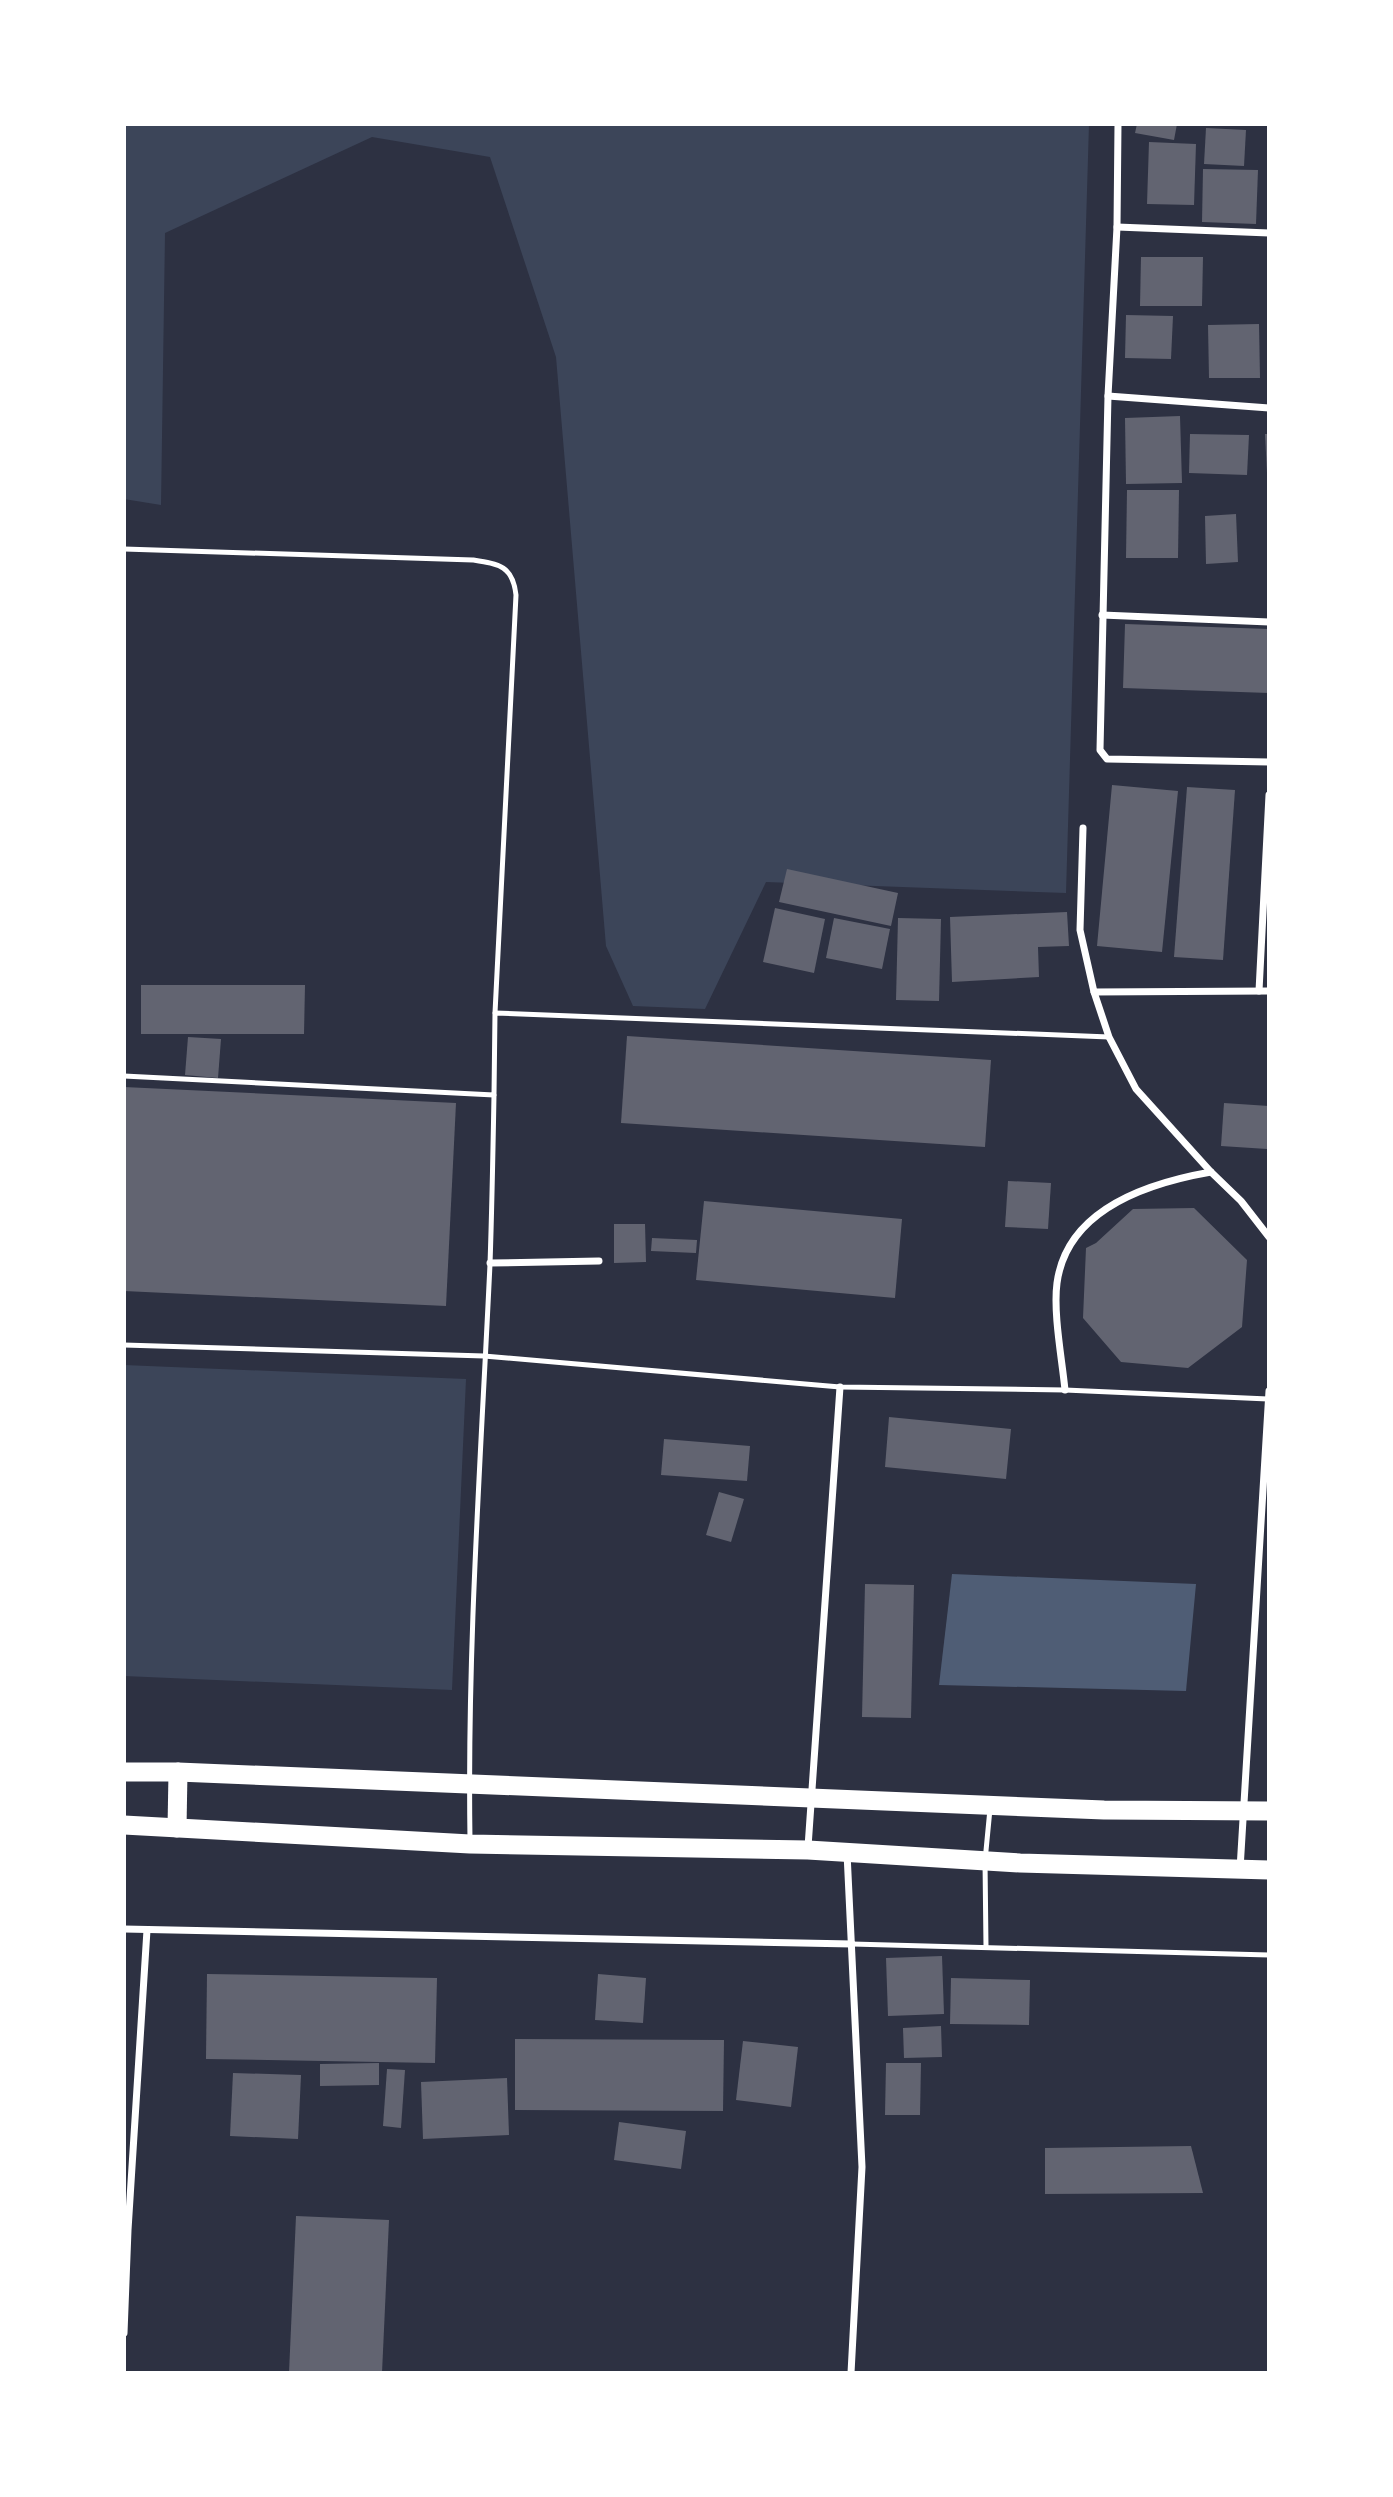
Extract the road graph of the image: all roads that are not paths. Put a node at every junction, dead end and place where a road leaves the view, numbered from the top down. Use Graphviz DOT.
graph roads {
  1 [pos="1118,124"];
  2 [pos="1117,227"];
  3 [pos="1269,233"];
  4 [pos="1108,396"];
  5 [pos="1269,408"];
  6 [pos="124,549"];
  7 [pos="1102,615"];
  8 [pos="1269,622"];
  9 [pos="1269,762"];
  10 [pos="1269,795"];
  11 [pos="1083,828"];
  12 [pos="1259,991"];
  13 [pos="1269,991"];
  14 [pos="1094,992"];
  15 [pos="495,1013"];
  16 [pos="1109,1037"];
  17 [pos="124,1076"];
  18 [pos="494,1094"];
  19 [pos="1211,1172"];
  20 [pos="1269,1237"];
  21 [pos="599,1261"];
  22 [pos="490,1263"];
  23 [pos="124,1345"];
  24 [pos="484,1356"];
  25 [pos="840,1387"];
  26 [pos="1065,1390"];
  27 [pos="1269,1391"];
  28 [pos="1268,1399"];
  29 [pos="124,1772"];
  30 [pos="178,1772"];
  31 [pos="469,1784"];
  32 [pos="813,1797"];
  33 [pos="990,1805"];
  34 [pos="1242,1810"];
  35 [pos="1269,1811"];
  36 [pos="124,1825"];
  37 [pos="177,1828"];
  38 [pos="470,1844"];
  39 [pos="808,1850"];
  40 [pos="847,1853"];
  41 [pos="985,1861"];
  42 [pos="1240,1869"];
  43 [pos="1269,1870"];
  44 [pos="124,1929"];
  45 [pos="147,1930"];
  46 [pos="852,1944"];
  47 [pos="986,1947"];
  48 [pos="1269,1955"];
  49 [pos="126,2229"];
  50 [pos="124,2333"];
  51 [pos="851,2373"];
  1 -- 2 [label="street"];
  2 -- 3 [label="street"];
  2 -- 4 [label="street"];
  4 -- 5 [label="street"];
  4 -- 7 [label="street"];
  6 -- 15 [label="lane"];
  7 -- 8 [label="street"];
  7 -- 9 [label="street"];
  10 -- 12 [label="street"];
  11 -- 14 [label="street"];
  12 -- 13 [label="street"];
  12 -- 14 [label="street"];
  14 -- 16 [label="street"];
  15 -- 16 [label="lane"];
  15 -- 18 [label="lane"];
  16 -- 19 [label="street"];
  17 -- 18 [label="lane"];
  18 -- 22 [label="lane"];
  19 -- 20 [label="street"];
  19 -- 26 [label="street"];
  21 -- 22 [label="street"];
  22 -- 24 [label="lane"];
  23 -- 24 [label="lane"];
  24 -- 25 [label="lane"];
  24 -- 31 [label="lane"];
  25 -- 26 [label="lane"];
  25 -- 32 [label="street"];
  26 -- 28 [label="lane"];
  27 -- 28 [label="street"];
  28 -- 34 [label="street"];
  29 -- 30 [label="highway"];
  30 -- 31 [label="highway"];
  30 -- 37 [label="highway"];
  31 -- 32 [label="highway"];
  31 -- 38 [label="lane"];
  32 -- 33 [label="highway"];
  32 -- 39 [label="street"];
  33 -- 34 [label="highway"];
  33 -- 41 [label="lane"];
  34 -- 35 [label="highway"];
  34 -- 42 [label="street"];
  36 -- 37 [label="highway"];
  37 -- 38 [label="highway"];
  38 -- 39 [label="highway"];
  39 -- 40 [label="highway"];
  40 -- 41 [label="highway"];
  40 -- 46 [label="street"];
  41 -- 42 [label="highway"];
  41 -- 47 [label="lane"];
  42 -- 43 [label="highway"];
  44 -- 45 [label="street"];
  45 -- 46 [label="street"];
  45 -- 49 [label="street"];
  46 -- 47 [label="lane"];
  46 -- 51 [label="street"];
  47 -- 48 [label="lane"];
  49 -- 50 [label="street"];
}
